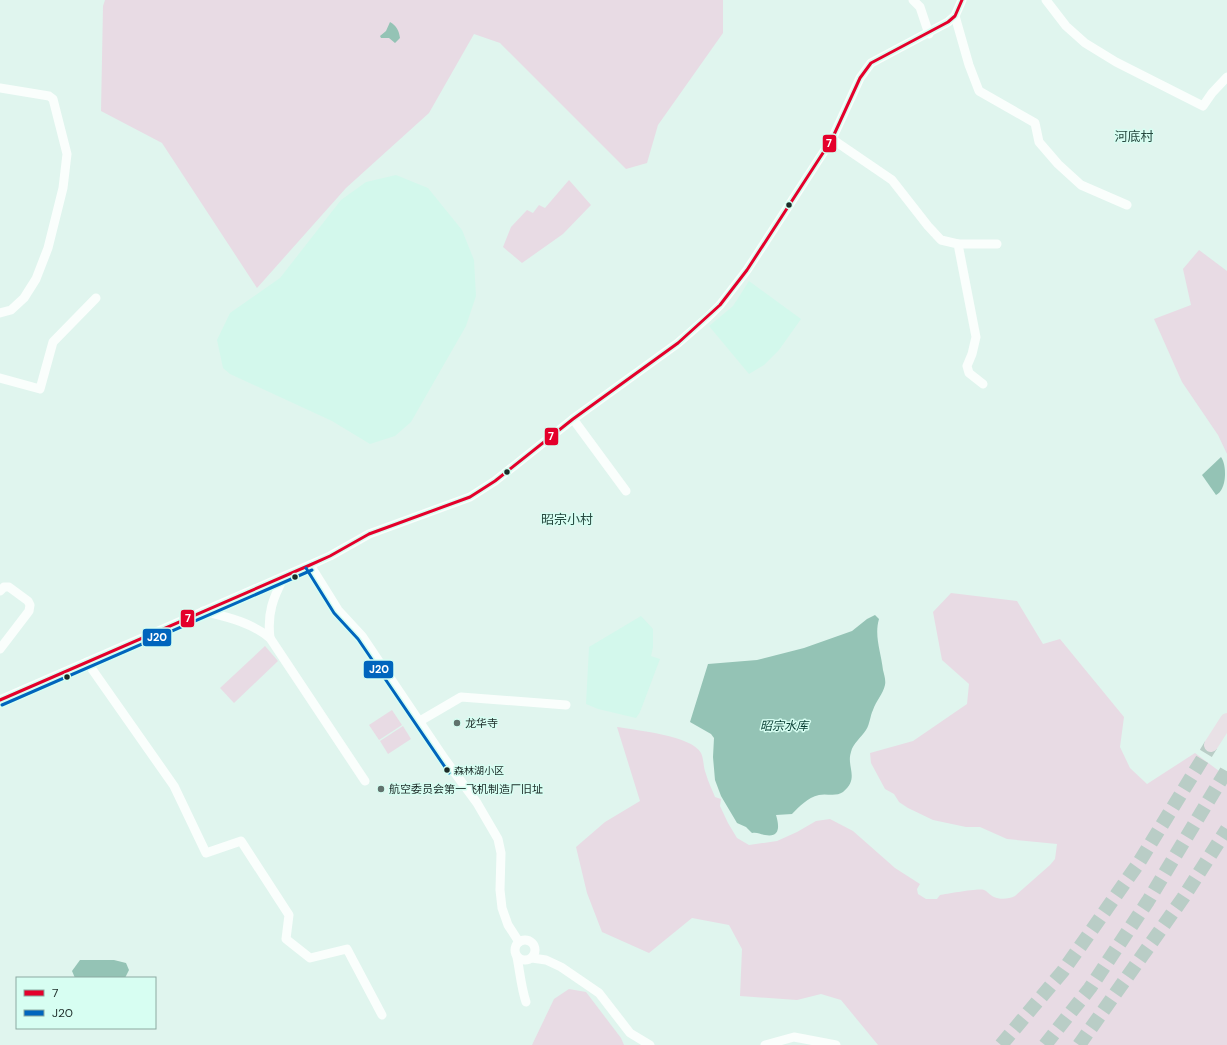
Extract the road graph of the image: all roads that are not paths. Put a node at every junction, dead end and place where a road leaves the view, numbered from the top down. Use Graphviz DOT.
graph roads {
  1 [pos="913,0"];
  2 [pos="962,0"];
  3 [pos="1046,0"];
  4 [pos="955,16"];
  5 [pos="929,34"];
  6 [pos="1227,77"];
  7 [pos="0,88"];
  8 [pos="832,139"];
  9 [pos="1127,205"];
  10 [pos="958,244"];
  11 [pos="997,244"];
  12 [pos="96,298"];
  13 [pos="0,313"];
  14 [pos="0,378"];
  15 [pos="983,384"];
  16 [pos="573,419"];
  17 [pos="626,491"];
  18 [pos="310,565"];
  19 [pos="284,577"];
  20 [pos="0,591"];
  21 [pos="204,612"];
  22 [pos="270,638"];
  23 [pos="0,649"];
  24 [pos="86,662"];
  25 [pos="0,700"];
  26 [pos="566,705"];
  27 [pos="1227,720"];
  28 [pos="420,721"];
  29 [pos="1211,745"];
  30 [pos="365,781"];
  31 [pos="519,942"];
  32 [pos="535,948"];
  33 [pos="517,957"];
  34 [pos="531,959"];
  35 [pos="546,960"];
  36 [pos="520,975"];
  37 [pos="526,1002"];
  38 [pos="382,1015"];
  39 [pos="650,1045"];
  40 [pos="765,1045"];
  41 [pos="836,1045"];
  1 -- 5 [label="street"];
  2 -- 4 [label="street"];
  3 -- 6 [label="street"];
  4 -- 5 [label="street"];
  4 -- 9 [label="street"];
  5 -- 8 [label="street"];
  7 -- 13 [label="street"];
  8 -- 10 [label="street"];
  8 -- 16 [label="street"];
  10 -- 11 [label="street"];
  10 -- 15 [label="street"];
  12 -- 14 [label="street"];
  16 -- 17 [label="street"];
  16 -- 18 [label="street"];
  18 -- 19 [label="street"];
  18 -- 28 [label="street"];
  19 -- 21 [label="street"];
  19 -- 22 [label="street"];
  20 -- 23 [label="street"];
  21 -- 22 [label="street"];
  21 -- 24 [label="street"];
  22 -- 30 [label="street"];
  24 -- 25 [label="street"];
  24 -- 38 [label="street"];
  26 -- 28 [label="street"];
  27 -- 29 [label="highway"];
  28 -- 31 [label="street"];
  31 -- 32 [label="street"];
  31 -- 33 [label="street"];
  32 -- 34 [label="street"];
  32 -- 35 [label="street"];
  33 -- 34 [label="street"];
  33 -- 36 [label="street"];
  34 -- 35 [label="street"];
  34 -- 36 [label="street"];
  35 -- 39 [label="street"];
  36 -- 37 [label="street"];
  40 -- 41 [label="street"];
}
